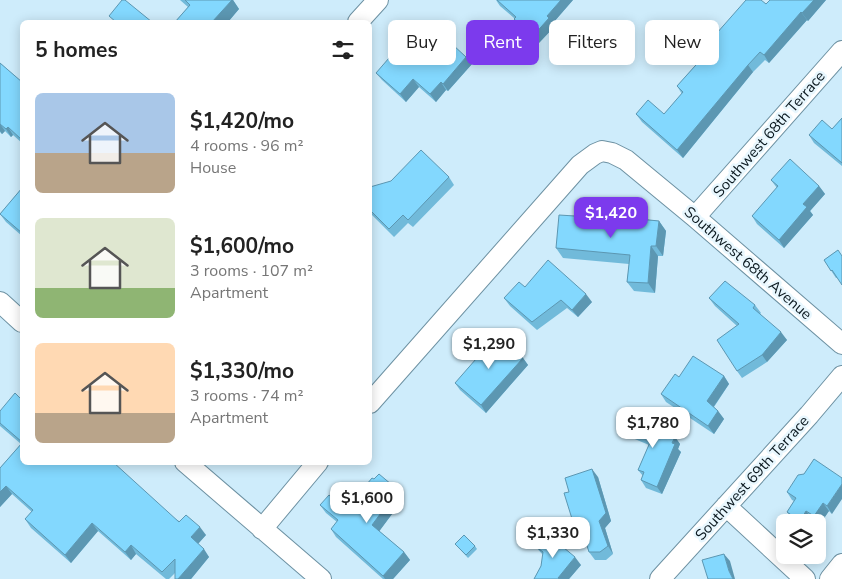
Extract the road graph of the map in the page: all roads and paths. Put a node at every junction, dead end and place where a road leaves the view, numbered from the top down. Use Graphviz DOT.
graph roads {
  1 [pos="378,0"];
  2 [pos="360,20"];
  3 [pos="842,51"];
  4 [pos="695,217"];
  5 [pos="0,302"];
  6 [pos="20,320"];
  7 [pos="842,344"];
  8 [pos="842,376"];
  9 [pos="372,401"];
  10 [pos="189,465"];
  11 [pos="315,465"];
  12 [pos="726,506"];
  13 [pos="262,528"];
  14 [pos="842,564"];
  15 [pos="321,579"];
  16 [pos="660,579"];
  17 [pos="805,579"];
  18 [pos="830,579"];
  1 -- 2 [label="street"];
  3 -- 4 [label="street, Southwest 68th Terrace"];
  4 -- 7 [label="street, Southwest 68th Avenue"];
  4 -- 9 [label="street, Southwest 68th Avenue"];
  5 -- 6 [label="street"];
  8 -- 12 [label="street, Southwest 69th Terrace"];
  10 -- 13 [label="street"];
  11 -- 13 [label="street"];
  12 -- 16 [label="street, Southwest 69th Terrace"];
  12 -- 17 [label="street"];
  13 -- 15 [label="street"];
  14 -- 18 [label="street"];
}
